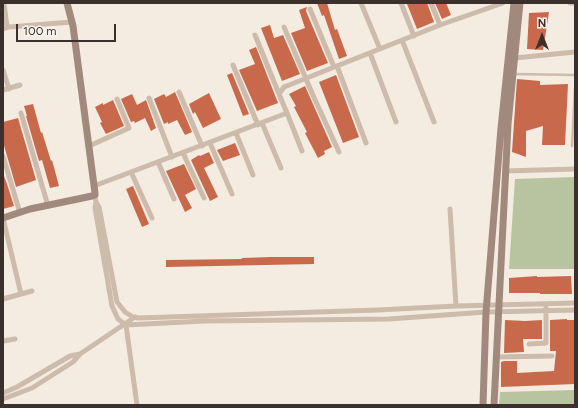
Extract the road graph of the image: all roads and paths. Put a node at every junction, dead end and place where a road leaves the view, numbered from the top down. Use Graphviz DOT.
graph roads {
  1 [pos="4,3"];
  2 [pos="67,3"];
  3 [pos="361,3"];
  4 [pos="401,3"];
  5 [pos="431,3"];
  6 [pos="503,3"];
  7 [pos="514,3"];
  8 [pos="520,3"];
  9 [pos="570,3"];
  10 [pos="575,3"];
  11 [pos="310,9"];
  12 [pos="440,26"];
  13 [pos="73,27"];
  14 [pos="284,27"];
  15 [pos="5,28"];
  16 [pos="254,35"];
  17 [pos="414,36"];
  18 [pos="402,40"];
  19 [pos="380,49"];
  20 [pos="575,52"];
  21 [pos="370,53"];
  22 [pos="514,58"];
  23 [pos="233,66"];
  24 [pos="335,67"];
  25 [pos="3,70"];
  26 [pos="513,74"];
  27 [pos="575,75"];
  28 [pos="306,78"];
  29 [pos="20,85"];
  30 [pos="575,88"];
  31 [pos="6,89"];
  32 [pos="179,92"];
  33 [pos="279,94"];
  34 [pos="149,98"];
  35 [pos="117,99"];
  36 [pos="507,101"];
  37 [pos="21,113"];
  38 [pos="287,114"];
  39 [pos="396,122"];
  40 [pos="434,122"];
  41 [pos="260,124"];
  42 [pos="236,133"];
  43 [pos="210,143"];
  44 [pos="366,143"];
  45 [pos="89,146"];
  46 [pos="202,146"];
  47 [pos="572,146"];
  48 [pos="302,151"];
  49 [pos="339,152"];
  50 [pos="183,153"];
  51 [pos="3,156"];
  52 [pos="172,157"];
  53 [pos="158,162"];
  54 [pos="281,168"];
  55 [pos="575,169"];
  56 [pos="505,171"];
  57 [pos="131,172"];
  58 [pos="254,175"];
  59 [pos="94,186"];
  60 [pos="232,194"];
  61 [pos="204,198"];
  62 [pos="95,199"];
  63 [pos="174,199"];
  64 [pos="48,206"];
  65 [pos="450,210"];
  66 [pos="20,213"];
  67 [pos="3,218"];
  68 [pos="152,218"];
  69 [pos="32,291"];
  70 [pos="21,294"];
  71 [pos="3,299"];
  72 [pos="575,303"];
  73 [pos="545,304"];
  74 [pos="456,306"];
  75 [pos="498,308"];
  76 [pos="487,309"];
  77 [pos="378,310"];
  78 [pos="546,310"];
  79 [pos="575,310"];
  80 [pos="360,311"];
  81 [pos="135,317"];
  82 [pos="378,319"];
  83 [pos="361,320"];
  84 [pos="126,325"];
  85 [pos="15,339"];
  86 [pos="3,340"];
  87 [pos="529,344"];
  88 [pos="80,354"];
  89 [pos="552,356"];
  90 [pos="496,357"];
  91 [pos="3,393"];
  92 [pos="3,399"];
  93 [pos="137,405"];
  94 [pos="483,405"];
  95 [pos="494,405"];
  1 -- 15 [label="street"];
  2 -- 13 [label="street"];
  3 -- 19 [label="street"];
  4 -- 17 [label="street"];
  5 -- 12 [label="street"];
  6 -- 12 [label="street"];
  7 -- 36 [label="street"];
  8 -- 22 [label="street"];
  9 -- 10 [label="street"];
  11 -- 24 [label="street"];
  12 -- 17 [label="street"];
  13 -- 15 [label="street"];
  13 -- 45 [label="street"];
  14 -- 28 [label="street"];
  16 -- 33 [label="street"];
  17 -- 18 [label="street"];
  18 -- 19 [label="street"];
  18 -- 40 [label="street"];
  19 -- 21 [label="street"];
  20 -- 22 [label="street"];
  21 -- 24 [label="street"];
  21 -- 39 [label="street"];
  22 -- 26 [label="street"];
  23 -- 41 [label="street"];
  24 -- 28 [label="street"];
  24 -- 44 [label="street"];
  25 -- 31 [label="street"];
  26 -- 27 [label="lane"];
  26 -- 36 [label="street"];
  28 -- 33 [label="street"];
  28 -- 49 [label="street"];
  29 -- 31 [label="street"];
  30 -- 47 [label="lane"];
  32 -- 46 [label="street"];
  33 -- 38 [label="street"];
  34 -- 52 [label="street"];
  35 -- 45 [label="street"];
  36 -- 56 [label="street"];
  36 -- 76 [label="street"];
  37 -- 64 [label="street"];
  38 -- 41 [label="street"];
  38 -- 48 [label="street"];
  41 -- 42 [label="street"];
  41 -- 54 [label="street"];
  42 -- 43 [label="street"];
  42 -- 58 [label="street"];
  43 -- 46 [label="street"];
  43 -- 60 [label="street"];
  45 -- 59 [label="street"];
  46 -- 50 [label="street"];
  50 -- 52 [label="street"];
  50 -- 61 [label="street"];
  51 -- 66 [label="street"];
  52 -- 53 [label="street"];
  53 -- 57 [label="street"];
  53 -- 63 [label="street"];
  55 -- 56 [label="street"];
  56 -- 75 [label="street"];
  57 -- 59 [label="street"];
  57 -- 68 [label="street"];
  59 -- 62 [label="street"];
  62 -- 64 [label="street"];
  62 -- 81 [label="street"];
  62 -- 84 [label="street"];
  64 -- 66 [label="street"];
  65 -- 74 [label="street"];
  66 -- 67 [label="street"];
  67 -- 70 [label="street"];
  69 -- 70 [label="street"];
  70 -- 71 [label="street"];
  72 -- 73 [label="street"];
  73 -- 75 [label="street"];
  73 -- 78 [label="street"];
  74 -- 76 [label="street"];
  74 -- 77 [label="street"];
  75 -- 76 [label="street"];
  75 -- 78 [label="street"];
  75 -- 90 [label="street"];
  76 -- 82 [label="street"];
  76 -- 94 [label="street"];
  77 -- 80 [label="street"];
  77 -- 82 [label="street"];
  78 -- 79 [label="street"];
  78 -- 87 [label="street"];
  80 -- 81 [label="street"];
  80 -- 83 [label="street"];
  81 -- 84 [label="street"];
  82 -- 83 [label="street"];
  83 -- 84 [label="street"];
  84 -- 88 [label="street"];
  84 -- 93 [label="street"];
  85 -- 86 [label="street"];
  88 -- 91 [label="street"];
  88 -- 92 [label="street"];
  89 -- 90 [label="street"];
  90 -- 95 [label="street"];
}
